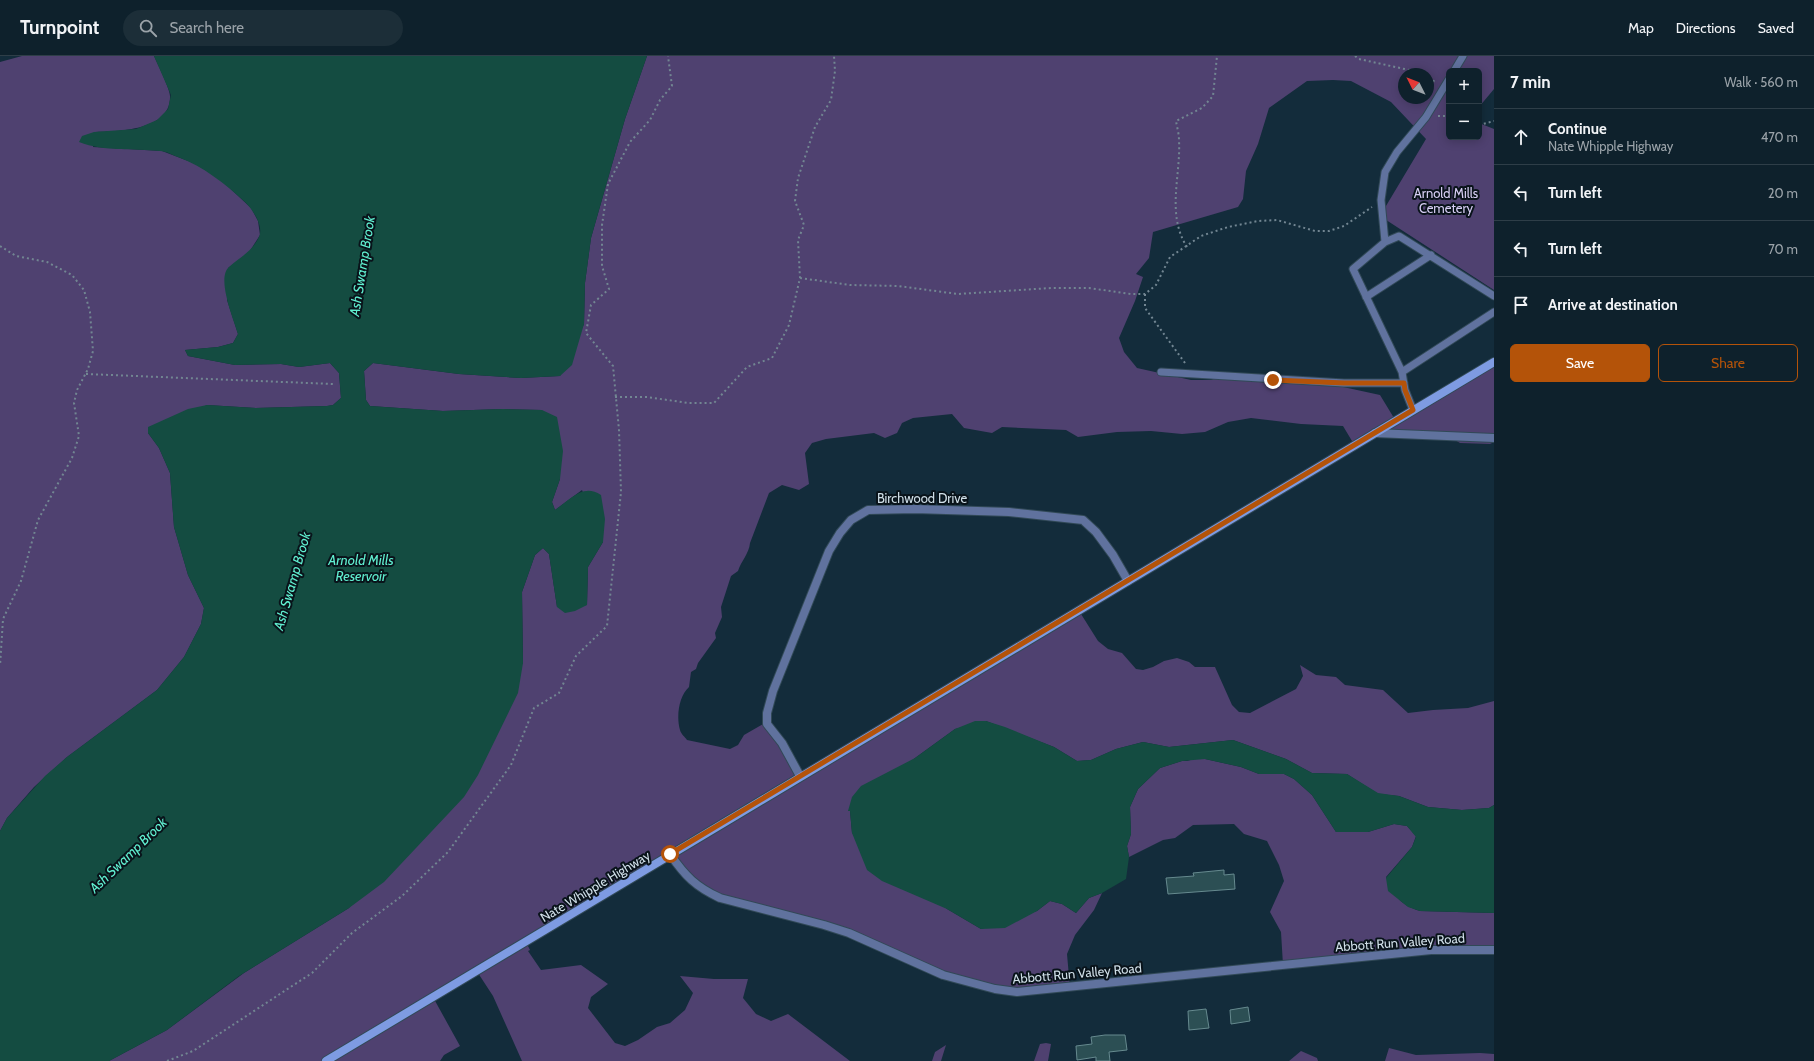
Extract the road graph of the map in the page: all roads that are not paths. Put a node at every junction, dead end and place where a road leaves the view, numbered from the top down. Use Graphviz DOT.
graph roads {
  1 [pos="1463,56"];
  2 [pos="1456,68"];
  3 [pos="1446,83"];
  4 [pos="1385,242"];
  5 [pos="1431,255"];
  6 [pos="1494,296"];
  7 [pos="1366,297"];
  8 [pos="1494,312"];
  9 [pos="1494,362"];
  10 [pos="1161,372"];
  11 [pos="1402,372"];
  12 [pos="1404,383"];
  13 [pos="1413,410"];
  14 [pos="1374,433"];
  15 [pos="1494,438"];
  16 [pos="1128,581"];
  17 [pos="800,776"];
  18 [pos="670,854"];
  19 [pos="1494,950"];
  20 [pos="326,1061"];
  1 -- 2 [label="lane"];
  3 -- 4 [label="lane"];
  4 -- 5 [label="lane"];
  4 -- 7 [label="lane"];
  5 -- 6 [label="lane"];
  5 -- 7 [label="lane"];
  7 -- 11 [label="lane"];
  8 -- 11 [label="lane"];
  9 -- 13 [label="main road, Nate Whipple Highway"];
  10 -- 12 [label="lane"];
  11 -- 12 [label="lane"];
  12 -- 13 [label="lane"];
  13 -- 14 [label="main road, Nate Whipple Highway"];
  14 -- 15 [label="street"];
  14 -- 16 [label="main road, Nate Whipple Highway"];
  16 -- 17 [label="main road, Nate Whipple Highway"];
  16 -- 17 [label="street, Birchwood Drive"];
  17 -- 18 [label="main road, Nate Whipple Highway"];
  18 -- 19 [label="street, Abbott Run Valley Road"];
  18 -- 20 [label="main road, Nate Whipple Highway"];
}
